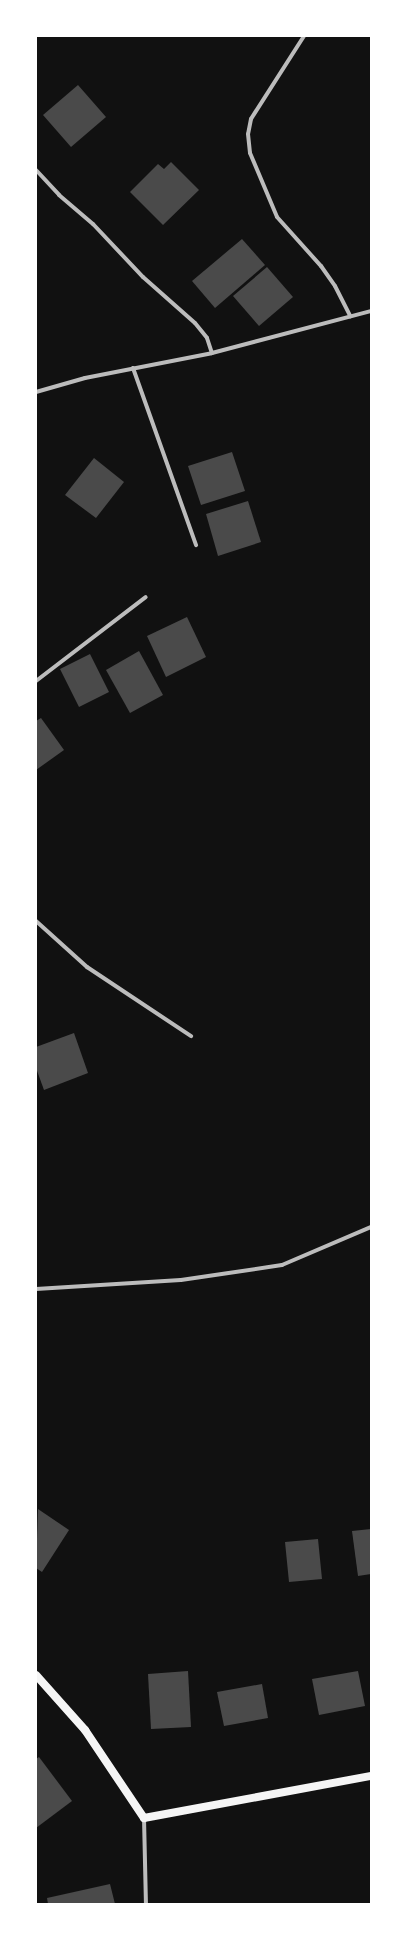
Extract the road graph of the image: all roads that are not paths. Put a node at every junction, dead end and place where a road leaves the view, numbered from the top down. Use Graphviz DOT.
graph roads {
  1 [pos="304,36"];
  2 [pos="36,170"];
  3 [pos="371,310"];
  4 [pos="350,316"];
  5 [pos="212,353"];
  6 [pos="133,368"];
  7 [pos="36,392"];
  8 [pos="196,545"];
  9 [pos="146,597"];
  10 [pos="36,680"];
  11 [pos="36,921"];
  12 [pos="192,1036"];
  13 [pos="371,1227"];
  14 [pos="36,1289"];
  15 [pos="36,1675"];
  16 [pos="371,1776"];
  17 [pos="144,1818"];
  18 [pos="146,1904"];
  1 -- 4 [label="street"];
  2 -- 5 [label="street"];
  3 -- 4 [label="street"];
  4 -- 5 [label="street"];
  5 -- 6 [label="street"];
  6 -- 7 [label="street"];
  6 -- 8 [label="street"];
  9 -- 10 [label="street"];
  11 -- 12 [label="street"];
  13 -- 14 [label="street"];
  15 -- 17 [label="main road"];
  16 -- 17 [label="main road"];
  17 -- 18 [label="street"];
}
